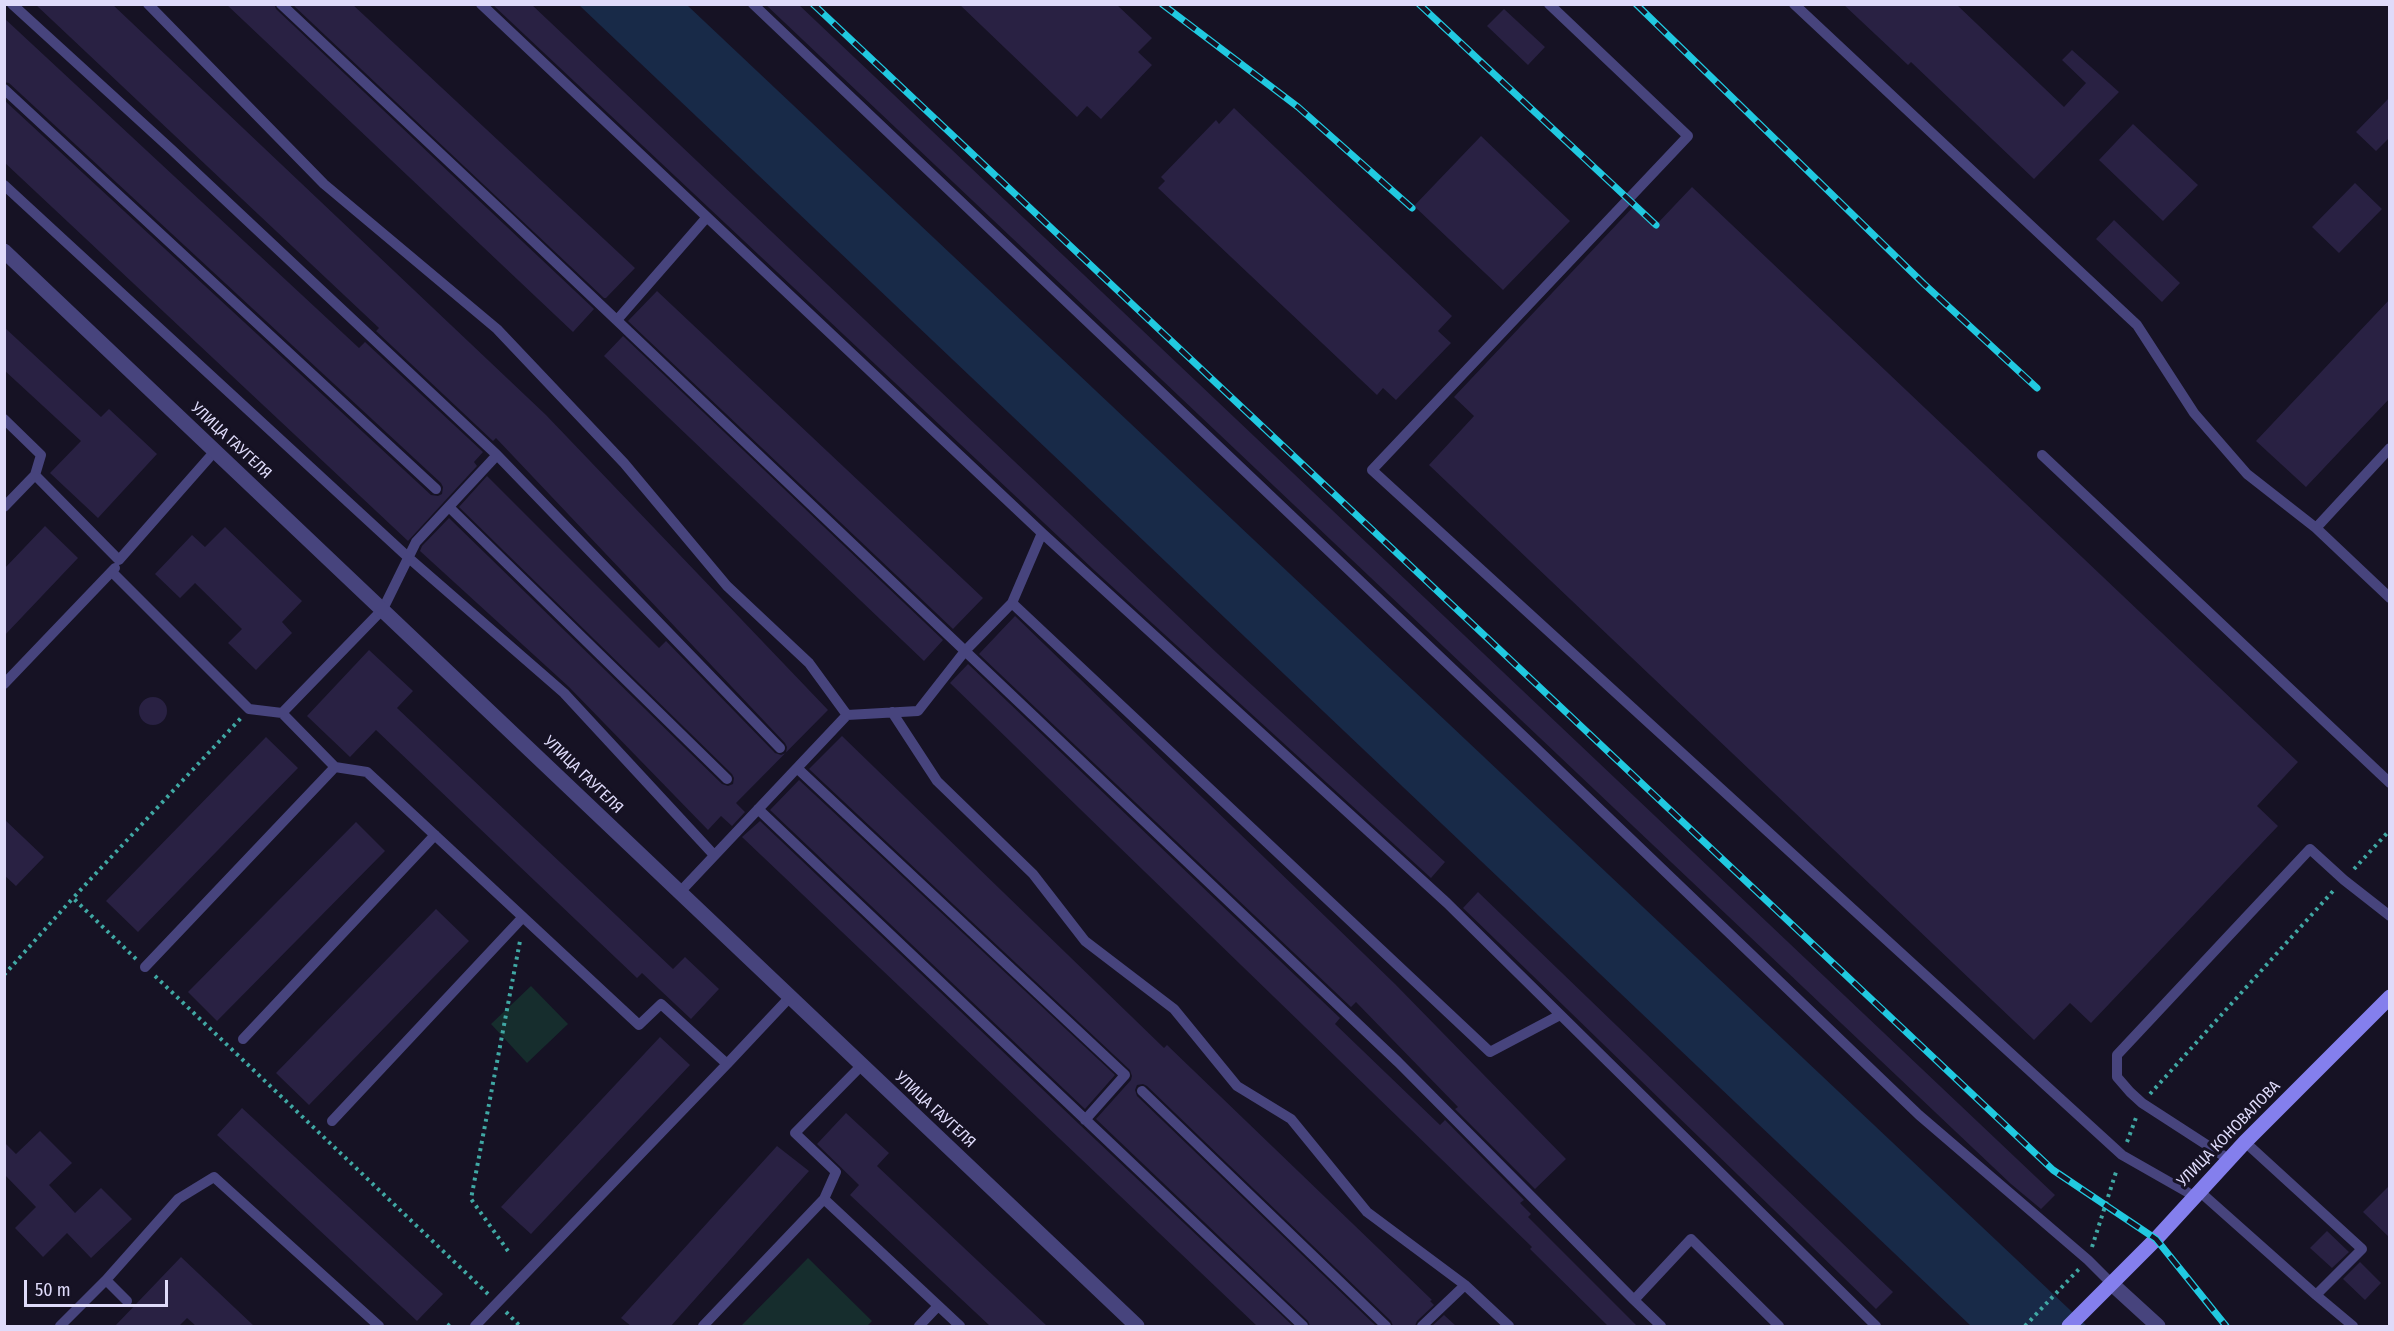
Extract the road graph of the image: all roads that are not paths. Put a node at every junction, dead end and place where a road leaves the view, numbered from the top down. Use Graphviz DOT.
graph roads {
  1 [pos="12,4"];
  2 [pos="148,4"];
  3 [pos="281,4"];
  4 [pos="481,4"];
  5 [pos="753,4"];
  6 [pos="1549,4"];
  7 [pos="1794,4"];
  8 [pos="4,89"];
  9 [pos="4,185"];
  10 [pos="707,217"];
  11 [pos="4,250"];
  12 [pos="617,320"];
  13 [pos="4,419"];
  14 [pos="2390,448"];
  15 [pos="215,451"];
  16 [pos="497,455"];
  17 [pos="2042,455"];
  18 [pos="34,475"];
  19 [pos="436,489"];
  20 [pos="4,507"];
  21 [pos="449,507"];
  22 [pos="2316,528"];
  23 [pos="1042,533"];
  24 [pos="410,559"];
  25 [pos="119,560"];
  26 [pos="112,572"];
  27 [pos="2390,598"];
  28 [pos="1012,603"];
  29 [pos="383,609"];
  30 [pos="965,651"];
  31 [pos="4,684"];
  32 [pos="892,712"];
  33 [pos="282,713"];
  34 [pos="847,715"];
  35 [pos="780,748"];
  36 [pos="335,766"];
  37 [pos="797,768"];
  38 [pos="727,779"];
  39 [pos="2390,783"];
  40 [pos="758,809"];
  41 [pos="435,835"];
  42 [pos="714,855"];
  43 [pos="680,892"];
  44 [pos="2390,916"];
  45 [pos="524,917"];
  46 [pos="145,967"];
  47 [pos="789,997"];
  48 [pos="2390,997"];
  49 [pos="1560,1015"];
  50 [pos="243,1038"];
  51 [pos="727,1064"];
  52 [pos="862,1065"];
  53 [pos="1142,1091"];
  54 [pos="1085,1120"];
  55 [pos="332,1121"];
  56 [pos="2245,1142"];
  57 [pos="2230,1160"];
  58 [pos="2196,1194"];
  59 [pos="825,1199"];
  60 [pos="106,1280"];
  61 [pos="2112,1284"];
  62 [pos="1465,1285"];
  63 [pos="2316,1295"];
  64 [pos="1634,1300"];
  65 [pos="127,1301"];
  66 [pos="938,1306"];
  67 [pos="60,1326"];
  68 [pos="379,1326"];
  69 [pos="475,1326"];
  70 [pos="703,1326"];
  71 [pos="919,1326"];
  72 [pos="960,1326"];
  73 [pos="1137,1326"];
  74 [pos="1303,1326"];
  75 [pos="1386,1326"];
  76 [pos="1422,1326"];
  77 [pos="1509,1326"];
  78 [pos="1661,1326"];
  79 [pos="1779,1326"];
  80 [pos="1876,1326"];
  81 [pos="2069,1326"];
  82 [pos="2158,1326"];
  83 [pos="2354,1326"];
  1 -- 16 [label="lane"];
  2 -- 34 [label="lane"];
  3 -- 12 [label="lane"];
  4 -- 10 [label="lane"];
  5 -- 61 [label="lane"];
  6 -- 58 [label="lane"];
  7 -- 22 [label="lane"];
  8 -- 19 [label="lane"];
  9 -- 24 [label="lane"];
  10 -- 12 [label="lane"];
  10 -- 23 [label="lane"];
  11 -- 15 [label="street, УЛИЦА ГАУГЕЛЯ"];
  12 -- 30 [label="lane"];
  13 -- 18 [label="lane"];
  14 -- 22 [label="lane"];
  15 -- 25 [label="lane"];
  15 -- 29 [label="street, УЛИЦА ГАУГЕЛЯ"];
  16 -- 21 [label="lane"];
  16 -- 35 [label="lane"];
  17 -- 39 [label="lane"];
  18 -- 20 [label="lane"];
  18 -- 25 [label="lane"];
  21 -- 24 [label="lane"];
  21 -- 38 [label="lane"];
  22 -- 27 [label="lane"];
  23 -- 28 [label="lane"];
  23 -- 49 [label="lane"];
  24 -- 29 [label="lane"];
  24 -- 42 [label="lane"];
  25 -- 26 [label="lane"];
  26 -- 31 [label="lane"];
  26 -- 33 [label="lane"];
  28 -- 30 [label="lane"];
  28 -- 49 [label="lane"];
  29 -- 33 [label="lane"];
  29 -- 43 [label="street, УЛИЦА ГАУГЕЛЯ"];
  30 -- 32 [label="lane"];
  30 -- 64 [label="lane"];
  32 -- 34 [label="lane"];
  32 -- 62 [label="lane"];
  33 -- 36 [label="lane"];
  34 -- 37 [label="lane"];
  36 -- 41 [label="lane"];
  36 -- 46 [label="lane"];
  37 -- 40 [label="lane"];
  37 -- 54 [label="lane"];
  40 -- 42 [label="lane"];
  40 -- 54 [label="lane"];
  41 -- 45 [label="lane"];
  41 -- 50 [label="lane"];
  42 -- 43 [label="lane"];
  43 -- 47 [label="street, УЛИЦА ГАУГЕЛЯ"];
  44 -- 57 [label="lane"];
  45 -- 51 [label="lane"];
  45 -- 55 [label="lane"];
  47 -- 51 [label="lane"];
  47 -- 52 [label="street, УЛИЦА ГАУГЕЛЯ"];
  48 -- 56 [label="street, УЛИЦА КОНОВАЛОВА"];
  49 -- 80 [label="lane"];
  51 -- 69 [label="lane"];
  52 -- 59 [label="lane"];
  52 -- 73 [label="street, УЛИЦА ГАУГЕЛЯ"];
  53 -- 75 [label="lane"];
  54 -- 74 [label="lane"];
  56 -- 57 [label="street, УЛИЦА КОНОВАЛОВА"];
  56 -- 63 [label="lane"];
  57 -- 58 [label="street, УЛИЦА КОНОВАЛОВА"];
  58 -- 61 [label="street, УЛИЦА КОНОВАЛОВА"];
  58 -- 63 [label="lane"];
  59 -- 66 [label="lane"];
  59 -- 70 [label="lane"];
  60 -- 65 [label="lane"];
  60 -- 67 [label="lane"];
  60 -- 68 [label="lane"];
  61 -- 81 [label="street, УЛИЦА КОНОВАЛОВА"];
  61 -- 82 [label="street"];
  62 -- 76 [label="lane"];
  62 -- 77 [label="lane"];
  63 -- 83 [label="lane"];
  64 -- 78 [label="lane"];
  64 -- 79 [label="lane"];
  66 -- 71 [label="lane"];
  66 -- 72 [label="lane"];
}
